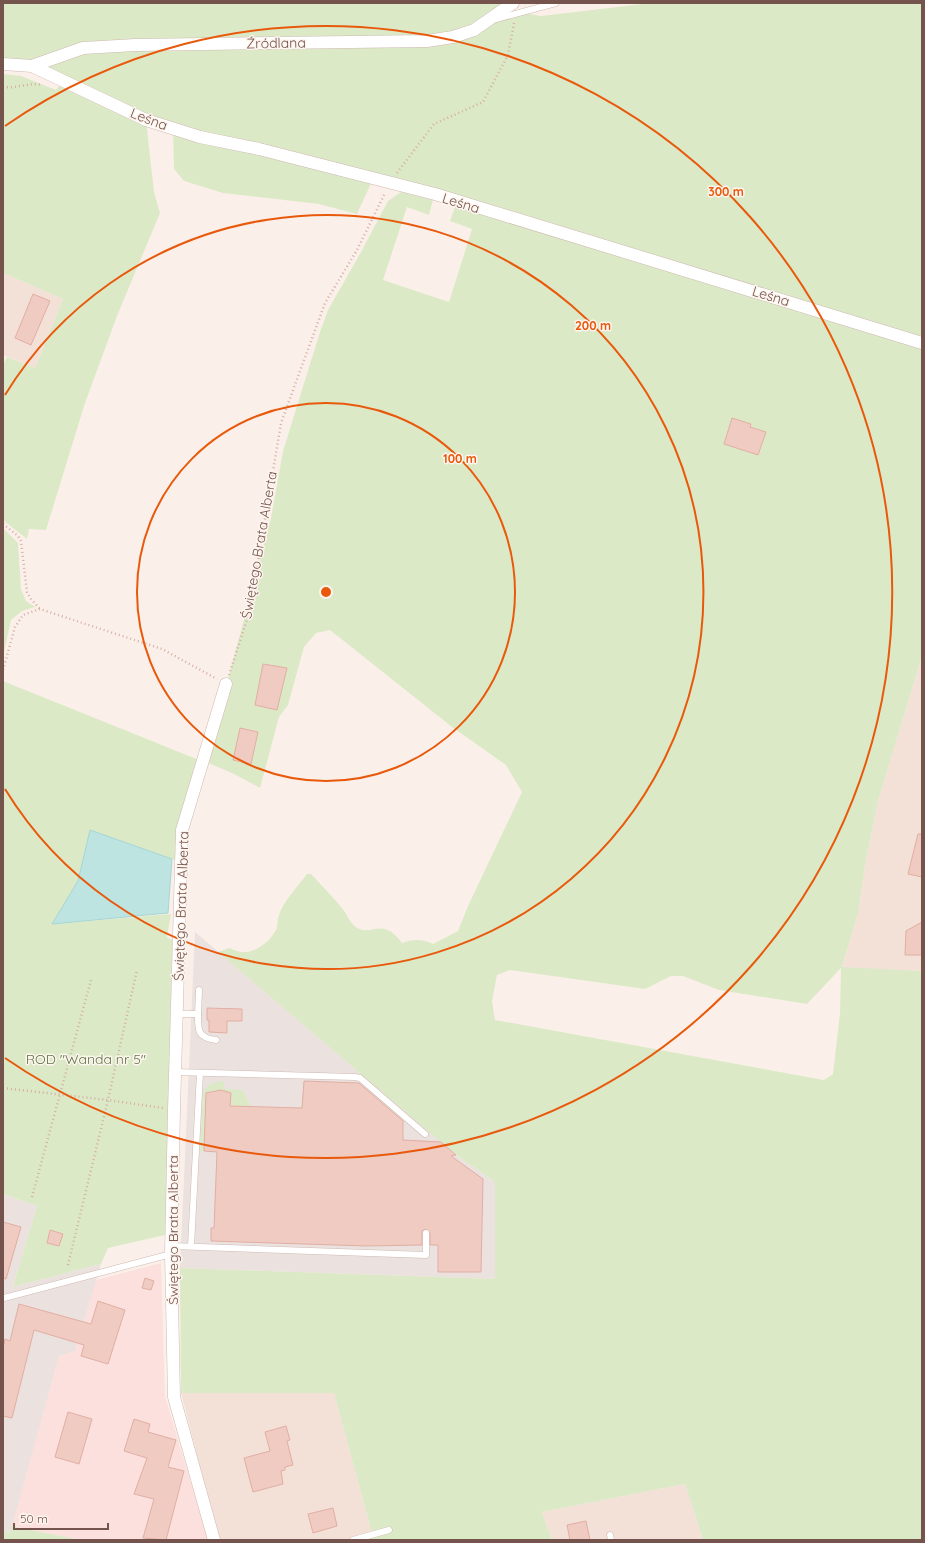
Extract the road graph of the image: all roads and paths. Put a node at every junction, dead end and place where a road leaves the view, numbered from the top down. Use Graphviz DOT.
graph roads {
  1 [pos="556,3"];
  2 [pos="514,8"];
  3 [pos="3,64"];
  4 [pos="32,66"];
  5 [pos="3,87"];
  6 [pos="47,88"];
  7 [pos="389,183"];
  8 [pos="922,343"];
  9 [pos="3,524"];
  10 [pos="40,609"];
  11 [pos="3,670"];
  12 [pos="226,684"];
  13 [pos="137,970"];
  14 [pos="91,980"];
  15 [pos="199,990"];
  16 [pos="177,1014"];
  17 [pos="198,1014"];
  18 [pos="216,1040"];
  19 [pos="175,1072"];
  20 [pos="200,1073"];
  21 [pos="3,1088"];
  22 [pos="60,1094"];
  23 [pos="108,1100"];
  24 [pos="174,1110"];
  25 [pos="425,1134"];
  26 [pos="32,1197"];
  27 [pos="426,1233"];
  28 [pos="191,1246"];
  29 [pos="171,1250"];
  30 [pos="68,1265"];
  31 [pos="3,1299"];
  32 [pos="389,1530"];
  33 [pos="214,1540"];
  34 [pos="353,1540"];
  1 -- 2 [label="lane"];
  2 -- 4 [label="street, Źródlana"];
  2 -- 7 [label="path, Świętego Brata Alberta"];
  3 -- 4 [label="street, Leśna"];
  4 -- 7 [label="street, Leśna"];
  5 -- 6 [label="path"];
  7 -- 8 [label="street, Leśna"];
  7 -- 12 [label="path, Świętego Brata Alberta"];
  9 -- 10 [label="path"];
  10 -- 11 [label="path"];
  10 -- 12 [label="path"];
  12 -- 16 [label="street, Świętego Brata Alberta"];
  13 -- 23 [label="path"];
  14 -- 22 [label="path"];
  15 -- 17 [label="lane"];
  16 -- 17 [label="lane"];
  16 -- 19 [label="street, Świętego Brata Alberta"];
  17 -- 18 [label="lane"];
  19 -- 20 [label="lane"];
  19 -- 24 [label="street, Świętego Brata Alberta"];
  20 -- 25 [label="lane"];
  20 -- 28 [label="lane"];
  21 -- 22 [label="path"];
  22 -- 23 [label="path"];
  22 -- 26 [label="path"];
  23 -- 24 [label="path"];
  23 -- 30 [label="path"];
  24 -- 29 [label="street, Świętego Brata Alberta"];
  27 -- 28 [label="lane"];
  28 -- 29 [label="lane"];
  29 -- 31 [label="lane"];
  29 -- 33 [label="street, Świętego Brata Alberta"];
  32 -- 34 [label="lane"];
}
